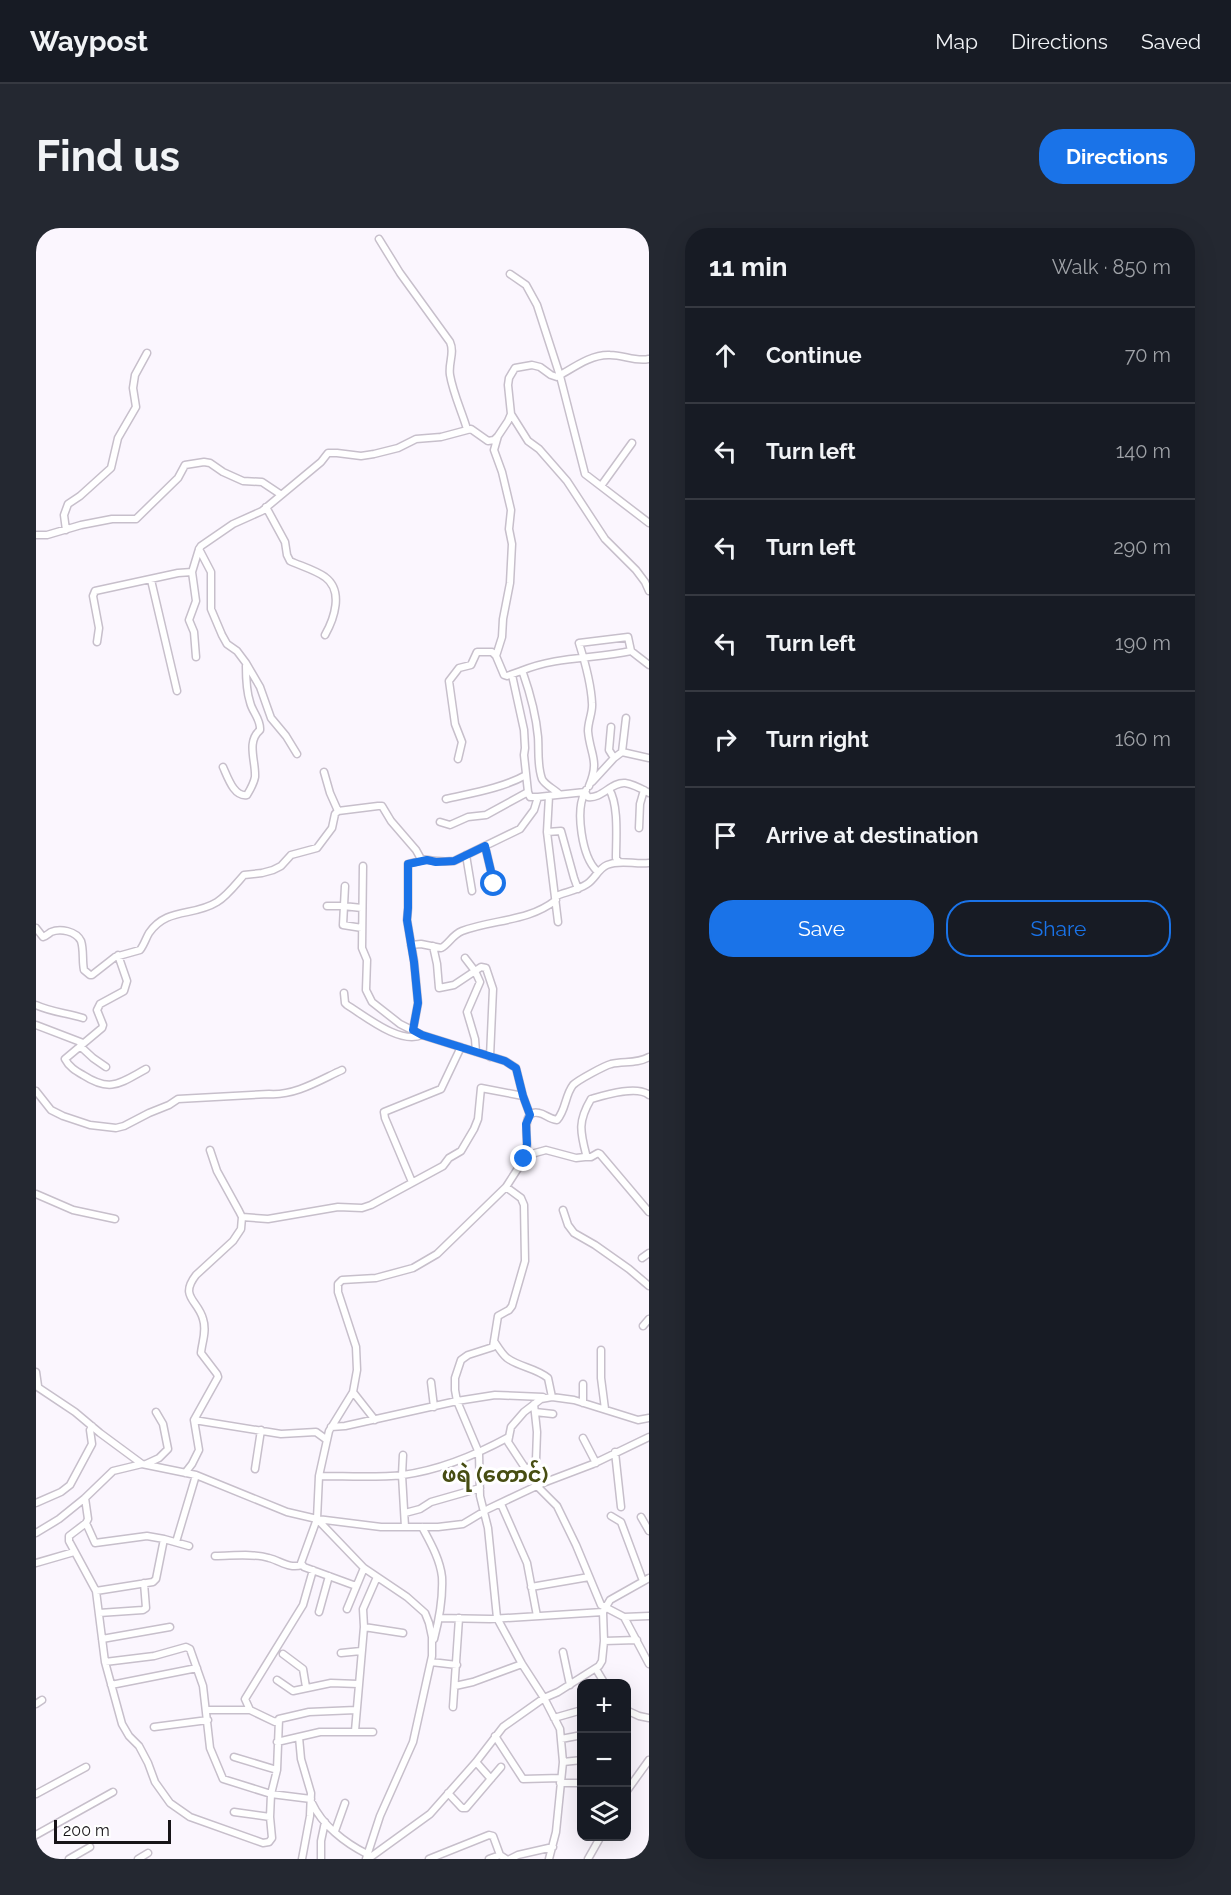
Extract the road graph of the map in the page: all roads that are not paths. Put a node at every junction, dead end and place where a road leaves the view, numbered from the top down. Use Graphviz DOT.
graph roads {
  1 [pos="380,239"];
  2 [pos="510,274"];
  3 [pos="147,354"];
  4 [pos="649,359"];
  5 [pos="560,376"];
  6 [pos="511,414"];
  7 [pos="467,429"];
  8 [pos="498,436"];
  9 [pos="632,443"];
  10 [pos="601,486"];
  11 [pos="280,494"];
  12 [pos="266,507"];
  13 [pos="649,523"];
  14 [pos="66,530"];
  15 [pos="36,535"];
  16 [pos="199,549"];
  17 [pos="192,572"];
  18 [pos="151,580"];
  19 [pos="649,591"];
  20 [pos="325,635"];
  21 [pos="97,642"];
  22 [pos="632,651"];
  23 [pos="495,656"];
  24 [pos="196,657"];
  25 [pos="584,657"];
  26 [pos="246,663"];
  27 [pos="649,665"];
  28 [pos="521,671"];
  29 [pos="512,675"];
  30 [pos="177,691"];
  31 [pos="626,718"];
  32 [pos="610,727"];
  33 [pos="622,752"];
  34 [pos="297,754"];
  35 [pos="614,758"];
  36 [pos="649,758"];
  37 [pos="458,759"];
  38 [pos="223,767"];
  39 [pos="324,772"];
  40 [pos="526,775"];
  41 [pos="587,789"];
  42 [pos="609,789"];
  43 [pos="646,791"];
  44 [pos="528,792"];
  45 [pos="559,794"];
  46 [pos="549,796"];
  47 [pos="538,797"];
  48 [pos="446,799"];
  49 [pos="338,812"];
  50 [pos="440,822"];
  51 [pos="639,828"];
  52 [pos="547,832"];
  53 [pos="485,846"];
  54 [pos="466,855"];
  55 [pos="424,860"];
  56 [pos="619,862"];
  57 [pos="649,863"];
  58 [pos="363,867"];
  59 [pos="597,872"];
  60 [pos="494,884"];
  61 [pos="345,886"];
  62 [pos="578,889"];
  63 [pos="472,891"];
  64 [pos="556,898"];
  65 [pos="327,906"];
  66 [pos="343,906"];
  67 [pos="362,908"];
  68 [pos="558,922"];
  69 [pos="36,928"];
  70 [pos="362,928"];
  71 [pos="411,945"];
  72 [pos="433,946"];
  73 [pos="118,955"];
  74 [pos="465,958"];
  75 [pos="475,971"];
  76 [pos="344,993"];
  77 [pos="36,1005"];
  78 [pos="83,1018"];
  79 [pos="36,1024"];
  80 [pos="413,1030"];
  81 [pos="422,1035"];
  82 [pos="82,1044"];
  83 [pos="461,1047"];
  84 [pos="476,1052"];
  85 [pos="490,1056"];
  86 [pos="649,1057"];
  87 [pos="106,1067"];
  88 [pos="146,1069"];
  89 [pos="342,1070"];
  90 [pos="36,1091"];
  91 [pos="649,1095"];
  92 [pos="523,1096"];
  93 [pos="530,1115"];
  94 [pos="210,1150"];
  95 [pos="585,1157"];
  96 [pos="524,1159"];
  97 [pos="412,1182"];
  98 [pos="506,1188"];
  99 [pos="36,1194"];
  100 [pos="563,1210"];
  101 [pos="649,1212"];
  102 [pos="242,1217"];
  103 [pos="115,1219"];
  104 [pos="649,1253"];
  105 [pos="642,1258"];
  106 [pos="649,1286"];
  107 [pos="649,1319"];
  108 [pos="643,1326"];
  109 [pos="494,1341"];
  110 [pos="601,1350"];
  111 [pos="36,1372"];
  112 [pos="431,1382"];
  113 [pos="583,1384"];
  114 [pos="37,1386"];
  115 [pos="353,1392"];
  116 [pos="549,1397"];
  117 [pos="457,1401"];
  118 [pos="583,1403"];
  119 [pos="534,1404"];
  120 [pos="434,1407"];
  121 [pos="604,1409"];
  122 [pos="156,1412"];
  123 [pos="535,1412"];
  124 [pos="553,1414"];
  125 [pos="649,1418"];
  126 [pos="194,1420"];
  127 [pos="375,1420"];
  128 [pos="92,1426"];
  129 [pos="331,1427"];
  130 [pos="261,1430"];
  131 [pos="509,1437"];
  132 [pos="649,1437"];
  133 [pos="583,1438"];
  134 [pos="327,1440"];
  135 [pos="615,1452"];
  136 [pos="479,1453"];
  137 [pos="403,1455"];
  138 [pos="596,1463"];
  139 [pos="144,1464"];
  140 [pos="255,1469"];
  141 [pos="526,1471"];
  142 [pos="185,1473"];
  143 [pos="196,1475"];
  144 [pos="402,1475"];
  145 [pos="319,1476"];
  146 [pos="537,1486"];
  147 [pos="480,1488"];
  148 [pos="85,1498"];
  149 [pos="36,1503"];
  150 [pos="501,1504"];
  151 [pos="621,1507"];
  152 [pos="484,1512"];
  153 [pos="405,1513"];
  154 [pos="610,1516"];
  155 [pos="640,1518"];
  156 [pos="316,1519"];
  157 [pos="86,1523"];
  158 [pos="405,1527"];
  159 [pos="422,1527"];
  160 [pos="649,1531"];
  161 [pos="36,1533"];
  162 [pos="164,1539"];
  163 [pos="176,1542"];
  164 [pos="189,1546"];
  165 [pos="74,1552"];
  166 [pos="215,1556"];
  167 [pos="36,1563"];
  168 [pos="302,1565"];
  169 [pos="364,1568"];
  170 [pos="313,1570"];
  171 [pos="329,1576"];
  172 [pos="588,1577"];
  173 [pos="377,1578"];
  174 [pos="646,1580"];
  175 [pos="144,1583"];
  176 [pos="356,1586"];
  177 [pos="531,1587"];
  178 [pos="96,1591"];
  179 [pos="347,1609"];
  180 [pos="604,1610"];
  181 [pos="319,1612"];
  182 [pos="99,1613"];
  183 [pos="537,1616"];
  184 [pos="624,1617"];
  185 [pos="649,1617"];
  186 [pos="439,1618"];
  187 [pos="459,1618"];
  188 [pos="497,1618"];
  189 [pos="170,1627"];
  190 [pos="364,1627"];
  191 [pos="403,1633"];
  192 [pos="102,1638"];
  193 [pos="637,1640"];
  194 [pos="604,1641"];
  195 [pos="432,1643"];
  196 [pos="361,1651"];
  197 [pos="563,1652"];
  198 [pos="341,1653"];
  199 [pos="283,1654"];
  200 [pos="105,1662"];
  201 [pos="431,1662"];
  202 [pos="522,1664"];
  203 [pos="649,1664"];
  204 [pos="457,1665"];
  205 [pos="197,1668"];
  206 [pos="596,1669"];
  207 [pos="602,1679"];
  208 [pos="276,1680"];
  209 [pos="111,1684"];
  210 [pos="357,1684"];
  211 [pos="570,1685"];
  212 [pos="455,1686"];
  213 [pos="306,1687"];
  214 [pos="544,1698"];
  215 [pos="453,1707"];
  216 [pos="207,1710"];
  217 [pos="250,1710"];
  218 [pos="356,1710"];
  219 [pos="577,1711"];
  220 [pos="631,1714"];
  221 [pos="554,1718"];
  222 [pos="649,1718"];
  223 [pos="208,1720"];
  224 [pos="278,1721"];
  225 [pos="154,1727"];
  226 [pos="355,1731"];
  227 [pos="374,1732"];
  228 [pos="495,1736"];
  229 [pos="577,1736"];
  230 [pos="299,1737"];
  231 [pos="561,1739"];
  232 [pos="277,1742"];
  233 [pos="234,1757"];
  234 [pos="649,1760"];
  235 [pos="577,1761"];
  236 [pos="476,1762"];
  237 [pos="563,1762"];
  238 [pos="86,1767"];
  239 [pos="501,1767"];
  240 [pos="277,1770"];
  241 [pos="491,1779"];
  242 [pos="561,1781"];
  243 [pos="577,1783"];
  244 [pos="630,1787"];
  245 [pos="113,1792"];
  246 [pos="448,1793"];
  247 [pos="36,1794"];
  248 [pos="271,1794"];
  249 [pos="310,1799"];
  250 [pos="345,1803"];
  251 [pos="234,1812"];
  252 [pos="270,1817"];
  253 [pos="324,1822"];
  254 [pos="335,1831"];
  255 [pos="36,1835"];
  256 [pos="598,1841"];
  257 [pos="90,1847"];
  258 [pos="553,1847"];
  259 [pos="148,1853"];
  260 [pos="370,1858"];
  261 [pos="506,1858"];
  262 [pos="69,1859"];
  263 [pos="138,1859"];
  264 [pos="302,1859"];
  265 [pos="321,1859"];
  266 [pos="429,1859"];
  267 [pos="489,1859"];
  268 [pos="549,1859"];
  269 [pos="588,1859"];
  1 -- 7 [label="street"];
  2 -- 5 [label="street"];
  3 -- 14 [label="street"];
  4 -- 5 [label="street"];
  5 -- 6 [label="street"];
  5 -- 10 [label="street"];
  6 -- 8 [label="street"];
  6 -- 19 [label="street"];
  7 -- 8 [label="street"];
  7 -- 11 [label="street"];
  8 -- 23 [label="street"];
  9 -- 10 [label="street"];
  10 -- 13 [label="street"];
  11 -- 12 [label="street"];
  11 -- 14 [label="street"];
  12 -- 16 [label="street"];
  12 -- 20 [label="street"];
  14 -- 15 [label="street"];
  16 -- 17 [label="street"];
  16 -- 26 [label="street"];
  17 -- 18 [label="street"];
  17 -- 24 [label="street"];
  18 -- 21 [label="street"];
  18 -- 30 [label="street"];
  22 -- 25 [label="street"];
  22 -- 25 [label="street"];
  22 -- 27 [label="street"];
  23 -- 29 [label="street"];
  23 -- 37 [label="street"];
  25 -- 28 [label="street"];
  25 -- 41 [label="street"];
  26 -- 34 [label="street"];
  26 -- 38 [label="street"];
  28 -- 29 [label="street"];
  28 -- 45 [label="street"];
  29 -- 40 [label="street"];
  31 -- 33 [label="street"];
  32 -- 35 [label="street"];
  33 -- 35 [label="street"];
  33 -- 36 [label="street"];
  35 -- 41 [label="street"];
  39 -- 49 [label="street"];
  40 -- 44 [label="street"];
  40 -- 48 [label="street"];
  41 -- 42 [label="street"];
  41 -- 45 [label="street"];
  41 -- 59 [label="street"];
  42 -- 43 [label="street"];
  42 -- 56 [label="street"];
  43 -- 51 [label="street"];
  44 -- 47 [label="street"];
  44 -- 50 [label="street"];
  45 -- 46 [label="street"];
  46 -- 47 [label="street"];
  46 -- 52 [label="street"];
  47 -- 53 [label="street"];
  49 -- 55 [label="street"];
  49 -- 73 [label="street"];
  52 -- 62 [label="street"];
  52 -- 64 [label="street"];
  53 -- 54 [label="street"];
  53 -- 60 [label="street"];
  54 -- 55 [label="street"];
  54 -- 63 [label="street"];
  55 -- 71 [label="street"];
  56 -- 57 [label="street"];
  56 -- 59 [label="street"];
  58 -- 67 [label="street"];
  59 -- 62 [label="street"];
  61 -- 66 [label="street"];
  62 -- 64 [label="street"];
  64 -- 68 [label="street"];
  64 -- 72 [label="street"];
  65 -- 66 [label="street"];
  66 -- 67 [label="street"];
  66 -- 70 [label="street"];
  67 -- 70 [label="street"];
  69 -- 73 [label="street"];
  70 -- 80 [label="street"];
  71 -- 72 [label="street"];
  71 -- 80 [label="street"];
  72 -- 75 [label="street"];
  73 -- 82 [label="street"];
  74 -- 75 [label="street"];
  75 -- 84 [label="street"];
  75 -- 85 [label="street"];
  76 -- 81 [label="street"];
  77 -- 78 [label="street"];
  79 -- 82 [label="street"];
  80 -- 81 [label="street"];
  81 -- 83 [label="street"];
  82 -- 87 [label="street"];
  82 -- 88 [label="street"];
  83 -- 84 [label="street"];
  83 -- 97 [label="street"];
  84 -- 85 [label="street"];
  85 -- 92 [label="street"];
  86 -- 93 [label="street"];
  89 -- 90 [label="street"];
  91 -- 95 [label="street"];
  92 -- 93 [label="street"];
  92 -- 97 [label="street"];
  93 -- 96 [label="street"];
  94 -- 102 [label="street"];
  95 -- 96 [label="street"];
  95 -- 101 [label="street"];
  96 -- 98 [label="street"];
  97 -- 102 [label="street"];
  98 -- 109 [label="street"];
  98 -- 115 [label="street"];
  99 -- 103 [label="street"];
  100 -- 106 [label="street"];
  102 -- 126 [label="street"];
  104 -- 105 [label="street"];
  107 -- 108 [label="street"];
  109 -- 116 [label="street"];
  109 -- 117 [label="street"];
  110 -- 121 [label="street"];
  111 -- 114 [label="street"];
  112 -- 120 [label="street"];
  113 -- 118 [label="street"];
  114 -- 128 [label="street"];
  115 -- 127 [label="street"];
  115 -- 129 [label="street"];
  116 -- 117 [label="street"];
  116 -- 118 [label="street"];
  116 -- 119 [label="street"];
  117 -- 120 [label="street"];
  117 -- 136 [label="street"];
  118 -- 121 [label="street"];
  119 -- 123 [label="street"];
  119 -- 131 [label="street"];
  120 -- 127 [label="street"];
  121 -- 125 [label="street"];
  122 -- 139 [label="street"];
  123 -- 124 [label="street"];
  123 -- 141 [label="street"];
  126 -- 130 [label="street"];
  126 -- 142 [label="street"];
  127 -- 129 [label="street"];
  128 -- 139 [label="street"];
  128 -- 149 [label="street"];
  129 -- 134 [label="street"];
  130 -- 134 [label="street"];
  130 -- 140 [label="street"];
  131 -- 136 [label="street"];
  131 -- 141 [label="street"];
  132 -- 135 [label="street"];
  133 -- 138 [label="street"];
  134 -- 145 [label="street"];
  135 -- 138 [label="street"];
  135 -- 151 [label="street"];
  136 -- 144 [label="street"];
  136 -- 147 [label="street"];
  137 -- 144 [label="street"];
  138 -- 146 [label="street"];
  139 -- 142 [label="street"];
  139 -- 148 [label="street"];
  141 -- 146 [label="street"];
  142 -- 143 [label="street"];
  143 -- 156 [label="street"];
  143 -- 163 [label="street"];
  144 -- 145 [label="street"];
  144 -- 153 [label="street"];
  145 -- 156 [label="street"];
  146 -- 150 [label="street"];
  146 -- 172 [label="street"];
  147 -- 152 [label="street"];
  147 -- 153 [label="street"];
  148 -- 157 [label="street"];
  148 -- 161 [label="street"];
  150 -- 152 [label="street"];
  150 -- 177 [label="street"];
  152 -- 159 [label="street"];
  152 -- 188 [label="street"];
  153 -- 158 [label="street"];
  154 -- 174 [label="street"];
  155 -- 160 [label="street"];
  156 -- 158 [label="street"];
  156 -- 168 [label="street"];
  156 -- 169 [label="street"];
  157 -- 162 [label="street"];
  157 -- 165 [label="street"];
  158 -- 159 [label="street"];
  159 -- 186 [label="street"];
  162 -- 163 [label="street"];
  162 -- 175 [label="street"];
  163 -- 164 [label="street"];
  165 -- 167 [label="street"];
  165 -- 178 [label="street"];
  166 -- 168 [label="street"];
  168 -- 170 [label="street"];
  169 -- 173 [label="street"];
  169 -- 176 [label="street"];
  170 -- 171 [label="street"];
  170 -- 217 [label="street"];
  171 -- 176 [label="street"];
  171 -- 181 [label="street"];
  172 -- 177 [label="street"];
  172 -- 180 [label="street"];
  173 -- 190 [label="street"];
  173 -- 195 [label="street"];
  174 -- 180 [label="street"];
  175 -- 178 [label="street"];
  175 -- 182 [label="street"];
  176 -- 179 [label="street"];
  177 -- 183 [label="street"];
  178 -- 182 [label="street"];
  180 -- 183 [label="street"];
  180 -- 184 [label="street"];
  180 -- 194 [label="street"];
  182 -- 192 [label="street"];
  183 -- 188 [label="street"];
  184 -- 185 [label="street"];
  184 -- 193 [label="street"];
  186 -- 187 [label="street"];
  186 -- 195 [label="street"];
  187 -- 188 [label="street"];
  187 -- 204 [label="street"];
  188 -- 202 [label="street"];
  189 -- 192 [label="street"];
  190 -- 191 [label="street"];
  190 -- 196 [label="street"];
  192 -- 200 [label="street"];
  193 -- 194 [label="street"];
  193 -- 203 [label="street"];
  194 -- 206 [label="street"];
  195 -- 201 [label="street"];
  196 -- 198 [label="street"];
  196 -- 210 [label="street"];
  197 -- 211 [label="street"];
  199 -- 213 [label="street"];
  200 -- 205 [label="street"];
  200 -- 209 [label="street"];
  201 -- 204 [label="street"];
  201 -- 260 [label="street"];
  202 -- 212 [label="street"];
  202 -- 214 [label="street"];
  204 -- 212 [label="street"];
  205 -- 209 [label="street"];
  205 -- 216 [label="street"];
  206 -- 207 [label="street"];
  206 -- 211 [label="street"];
  208 -- 213 [label="street"];
  209 -- 252 [label="street"];
  210 -- 213 [label="street"];
  210 -- 218 [label="street"];
  211 -- 214 [label="street"];
  212 -- 215 [label="street"];
  214 -- 221 [label="street"];
  214 -- 228 [label="street"];
  216 -- 217 [label="street"];
  216 -- 223 [label="street"];
  217 -- 224 [label="street"];
  218 -- 224 [label="street"];
  218 -- 226 [label="street"];
  219 -- 221 [label="street"];
  220 -- 222 [label="street"];
  221 -- 231 [label="street"];
  223 -- 225 [label="street"];
  223 -- 248 [label="street"];
  224 -- 232 [label="street"];
  226 -- 227 [label="street"];
  226 -- 230 [label="street"];
  228 -- 236 [label="street"];
  228 -- 242 [label="street"];
  229 -- 231 [label="street"];
  230 -- 232 [label="street"];
  230 -- 249 [label="street"];
  231 -- 237 [label="street"];
  232 -- 240 [label="street"];
  233 -- 240 [label="street"];
  234 -- 244 [label="street"];
  235 -- 237 [label="street"];
  236 -- 241 [label="street"];
  236 -- 246 [label="street"];
  237 -- 242 [label="street"];
  238 -- 247 [label="street"];
  239 -- 241 [label="street"];
  240 -- 248 [label="street"];
  241 -- 246 [label="street"];
  242 -- 243 [label="street"];
  242 -- 258 [label="street"];
  245 -- 255 [label="street"];
  246 -- 260 [label="street"];
  248 -- 249 [label="street"];
  248 -- 252 [label="street"];
  249 -- 253 [label="street"];
  249 -- 264 [label="street"];
  250 -- 254 [label="street"];
  251 -- 252 [label="street"];
  253 -- 254 [label="street"];
  253 -- 265 [label="street"];
  254 -- 260 [label="street"];
  256 -- 269 [label="street"];
  257 -- 262 [label="street"];
  258 -- 261 [label="street"];
  258 -- 268 [label="street"];
  259 -- 263 [label="street"];
  261 -- 266 [label="street"];
  261 -- 267 [label="street"];
}
